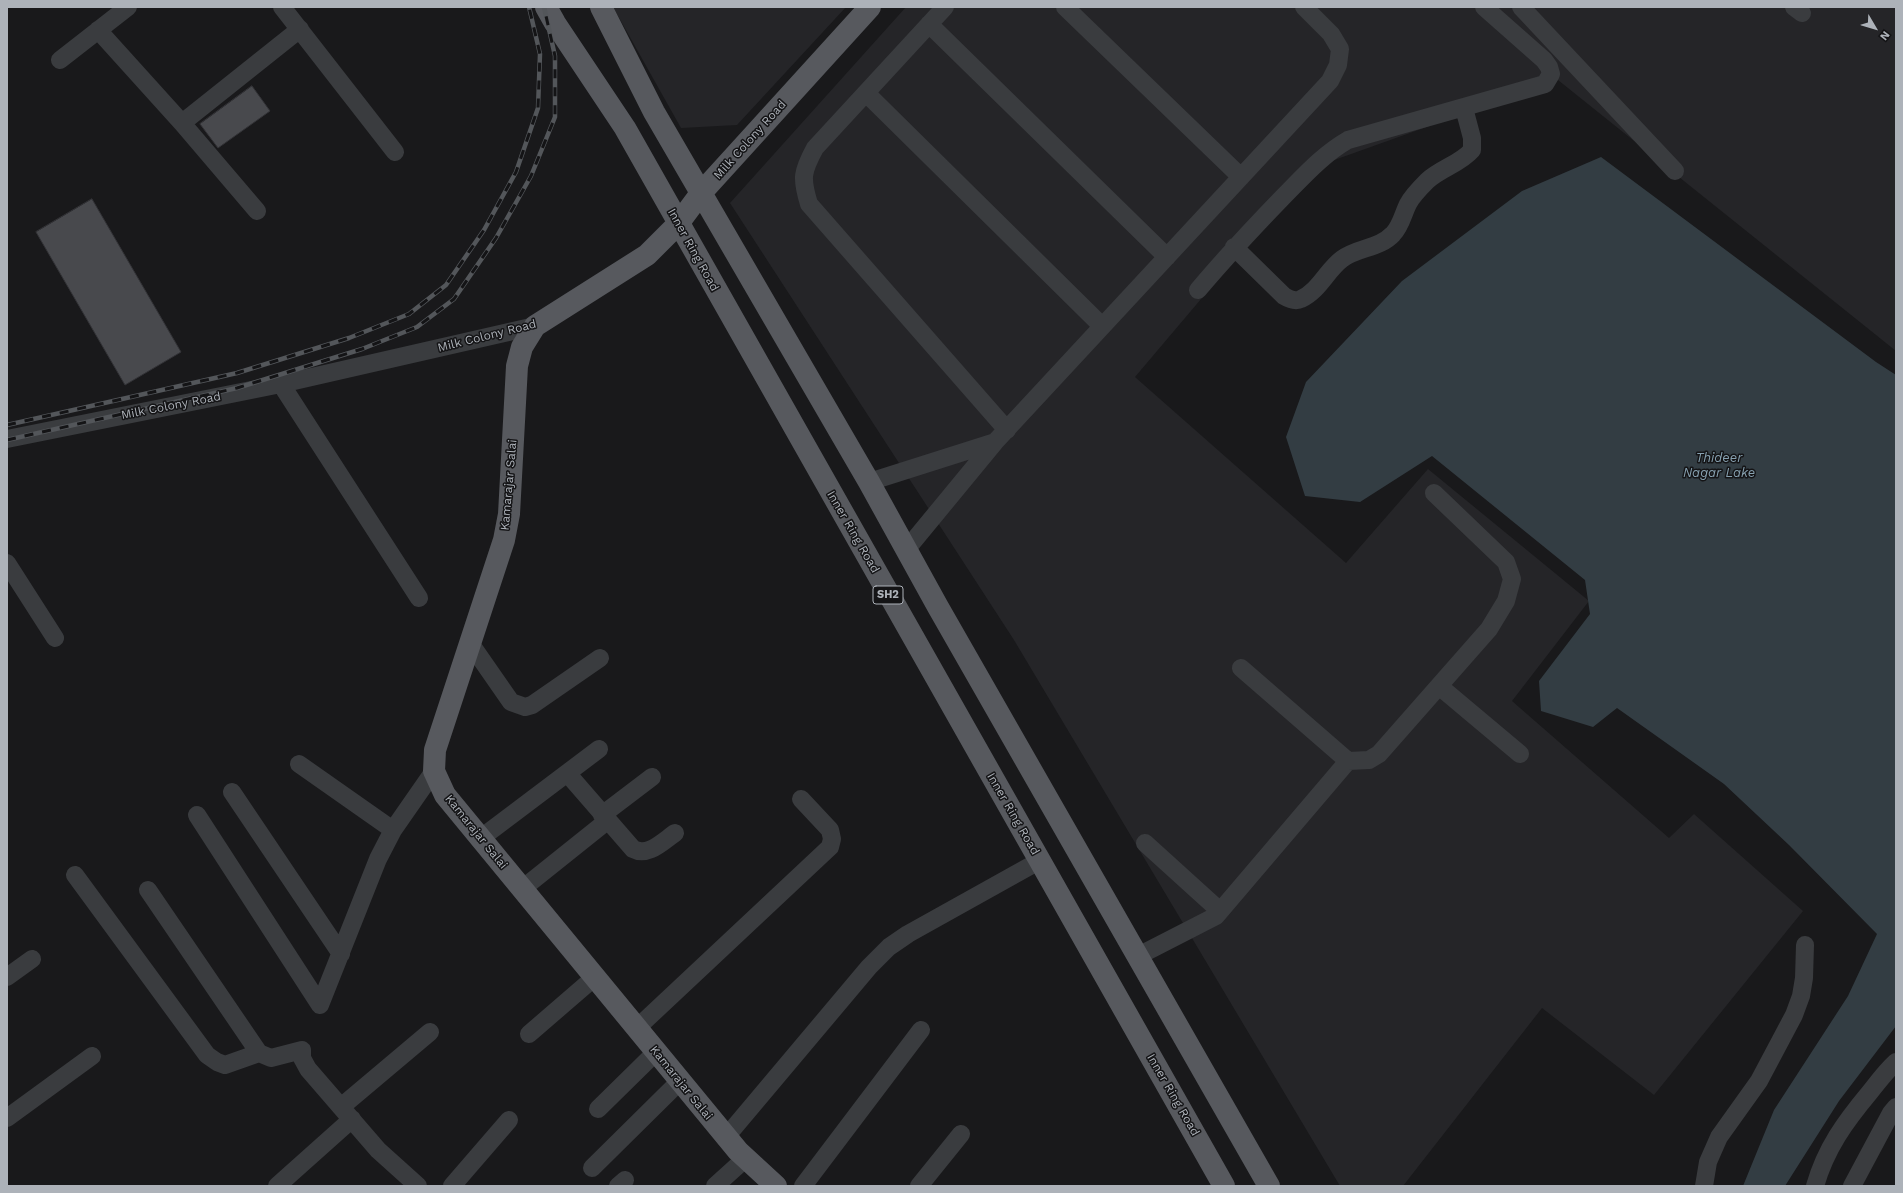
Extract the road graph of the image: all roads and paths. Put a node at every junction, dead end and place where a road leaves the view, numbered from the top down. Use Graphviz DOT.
graph roads {
  1 [pos="128,7"];
  2 [pos="282,7"];
  3 [pos="546,7"];
  4 [pos="601,7"];
  5 [pos="870,7"];
  6 [pos="946,7"];
  7 [pos="1065,7"];
  8 [pos="1304,7"];
  9 [pos="1484,7"];
  10 [pos="1522,7"];
  11 [pos="929,24"];
  12 [pos="300,29"];
  13 [pos="98,30"];
  14 [pos="60,60"];
  15 [pos="866,93"];
  16 [pos="1464,108"];
  17 [pos="182,123"];
  18 [pos="395,152"];
  19 [pos="1675,171"];
  20 [pos="1241,177"];
  21 [pos="701,193"];
  22 [pos="257,211"];
  23 [pos="678,224"];
  24 [pos="1234,247"];
  25 [pos="1167,257"];
  26 [pos="1198,290"];
  27 [pos="535,326"];
  28 [pos="1102,326"];
  29 [pos="281,384"];
  30 [pos="1001,436"];
  31 [pos="7,439"];
  32 [pos="869,482"];
  33 [pos="1434,493"];
  34 [pos="906,550"];
  35 [pos="7,563"];
  36 [pos="419,598"];
  37 [pos="56,638"];
  38 [pos="470,644"];
  39 [pos="600,658"];
  40 [pos="1241,668"];
  41 [pos="1439,686"];
  42 [pos="599,749"];
  43 [pos="1520,754"];
  44 [pos="1348,761"];
  45 [pos="299,764"];
  46 [pos="434,771"];
  47 [pos="567,773"];
  48 [pos="652,777"];
  49 [pos="232,792"];
  50 [pos="801,799"];
  51 [pos="197,815"];
  52 [pos="605,818"];
  53 [pos="393,830"];
  54 [pos="675,833"];
  55 [pos="481,838"];
  56 [pos="1145,843"];
  57 [pos="1039,861"];
  58 [pos="75,875"];
  59 [pos="522,889"];
  60 [pos="148,890"];
  61 [pos="1220,911"];
  62 [pos="1805,945"];
  63 [pos="341,954"];
  64 [pos="1138,956"];
  65 [pos="32,959"];
  66 [pos="7,977"];
  67 [pos="595,977"];
  68 [pos="637,1028"];
  69 [pos="921,1030"];
  70 [pos="430,1032"];
  71 [pos="529,1034"];
  72 [pos="656,1052"];
  73 [pos="259,1053"];
  74 [pos="92,1056"];
  75 [pos="1896,1062"];
  76 [pos="680,1081"];
  77 [pos="1896,1107"];
  78 [pos="598,1109"];
  79 [pos="347,1113"];
  80 [pos="7,1118"];
  81 [pos="509,1120"];
  82 [pos="961,1134"];
  83 [pos="726,1137"];
  84 [pos="746,1158"];
  85 [pos="592,1168"];
  86 [pos="277,1186"];
  87 [pos="418,1186"];
  88 [pos="452,1186"];
  89 [pos="715,1186"];
  90 [pos="775,1186"];
  91 [pos="803,1186"];
  92 [pos="919,1186"];
  93 [pos="1224,1186"];
  94 [pos="1268,1186"];
  95 [pos="1704,1186"];
  96 [pos="1815,1186"];
  97 [pos="1852,1186"];
  1 -- 13 [label="street"];
  2 -- 12 [label="street"];
  3 -- 23 [label="main road, Inner Ring Road / SH2"];
  4 -- 21 [label="main road"];
  5 -- 21 [label="main road, Milk Colony Road"];
  6 -- 11 [label="street"];
  7 -- 20 [label="street"];
  8 -- 20 [label="street"];
  9 -- 16 [label="street"];
  10 -- 19 [label="street"];
  11 -- 15 [label="street"];
  11 -- 25 [label="street"];
  12 -- 17 [label="street"];
  12 -- 18 [label="street"];
  13 -- 14 [label="street"];
  13 -- 17 [label="street"];
  15 -- 28 [label="street"];
  15 -- 30 [label="street"];
  16 -- 24 [label="street"];
  16 -- 24 [label="street"];
  17 -- 22 [label="street"];
  20 -- 25 [label="street"];
  21 -- 23 [label="main road, Milk Colony Road"];
  21 -- 32 [label="main road"];
  23 -- 27 [label="main road, Milk Colony Road"];
  23 -- 57 [label="main road, Inner Ring Road / SH2"];
  24 -- 26 [label="street"];
  25 -- 28 [label="street"];
  27 -- 29 [label="street, Milk Colony Road"];
  27 -- 38 [label="main road, Kamarajar Salai"];
  28 -- 30 [label="street"];
  29 -- 31 [label="street, Milk Colony Road"];
  29 -- 36 [label="street"];
  30 -- 32 [label="street"];
  30 -- 34 [label="street"];
  32 -- 34 [label="main road"];
  33 -- 41 [label="street"];
  34 -- 64 [label="main road"];
  35 -- 37 [label="street"];
  38 -- 39 [label="street"];
  38 -- 46 [label="main road, Kamarajar Salai"];
  40 -- 44 [label="street"];
  41 -- 43 [label="street"];
  41 -- 44 [label="street"];
  42 -- 47 [label="street"];
  44 -- 61 [label="street"];
  45 -- 53 [label="street"];
  46 -- 53 [label="street"];
  46 -- 55 [label="main road, Kamarajar Salai"];
  47 -- 52 [label="street"];
  47 -- 55 [label="street"];
  48 -- 52 [label="street"];
  49 -- 63 [label="street"];
  50 -- 68 [label="street"];
  51 -- 63 [label="street"];
  52 -- 54 [label="street"];
  52 -- 59 [label="street"];
  53 -- 63 [label="street"];
  55 -- 59 [label="main road, Kamarajar Salai"];
  56 -- 61 [label="street"];
  57 -- 83 [label="street"];
  57 -- 93 [label="main road, Inner Ring Road / SH2"];
  58 -- 73 [label="street"];
  59 -- 67 [label="main road, Kamarajar Salai"];
  60 -- 73 [label="street"];
  61 -- 64 [label="street"];
  62 -- 95 [label="street"];
  64 -- 94 [label="main road"];
  65 -- 66 [label="street"];
  67 -- 68 [label="main road, Kamarajar Salai"];
  67 -- 71 [label="street"];
  68 -- 72 [label="main road, Kamarajar Salai"];
  69 -- 91 [label="street"];
  70 -- 79 [label="street"];
  72 -- 76 [label="main road, Kamarajar Salai"];
  72 -- 78 [label="street"];
  73 -- 79 [label="street"];
  74 -- 80 [label="street"];
  75 -- 96 [label="street"];
  76 -- 83 [label="main road, Kamarajar Salai"];
  76 -- 85 [label="street"];
  77 -- 97 [label="street"];
  79 -- 86 [label="street"];
  79 -- 87 [label="street"];
  81 -- 88 [label="street"];
  82 -- 92 [label="street"];
  83 -- 84 [label="main road, Kamarajar Salai"];
  84 -- 89 [label="street"];
  84 -- 90 [label="main road, Kamarajar Salai"];
}
